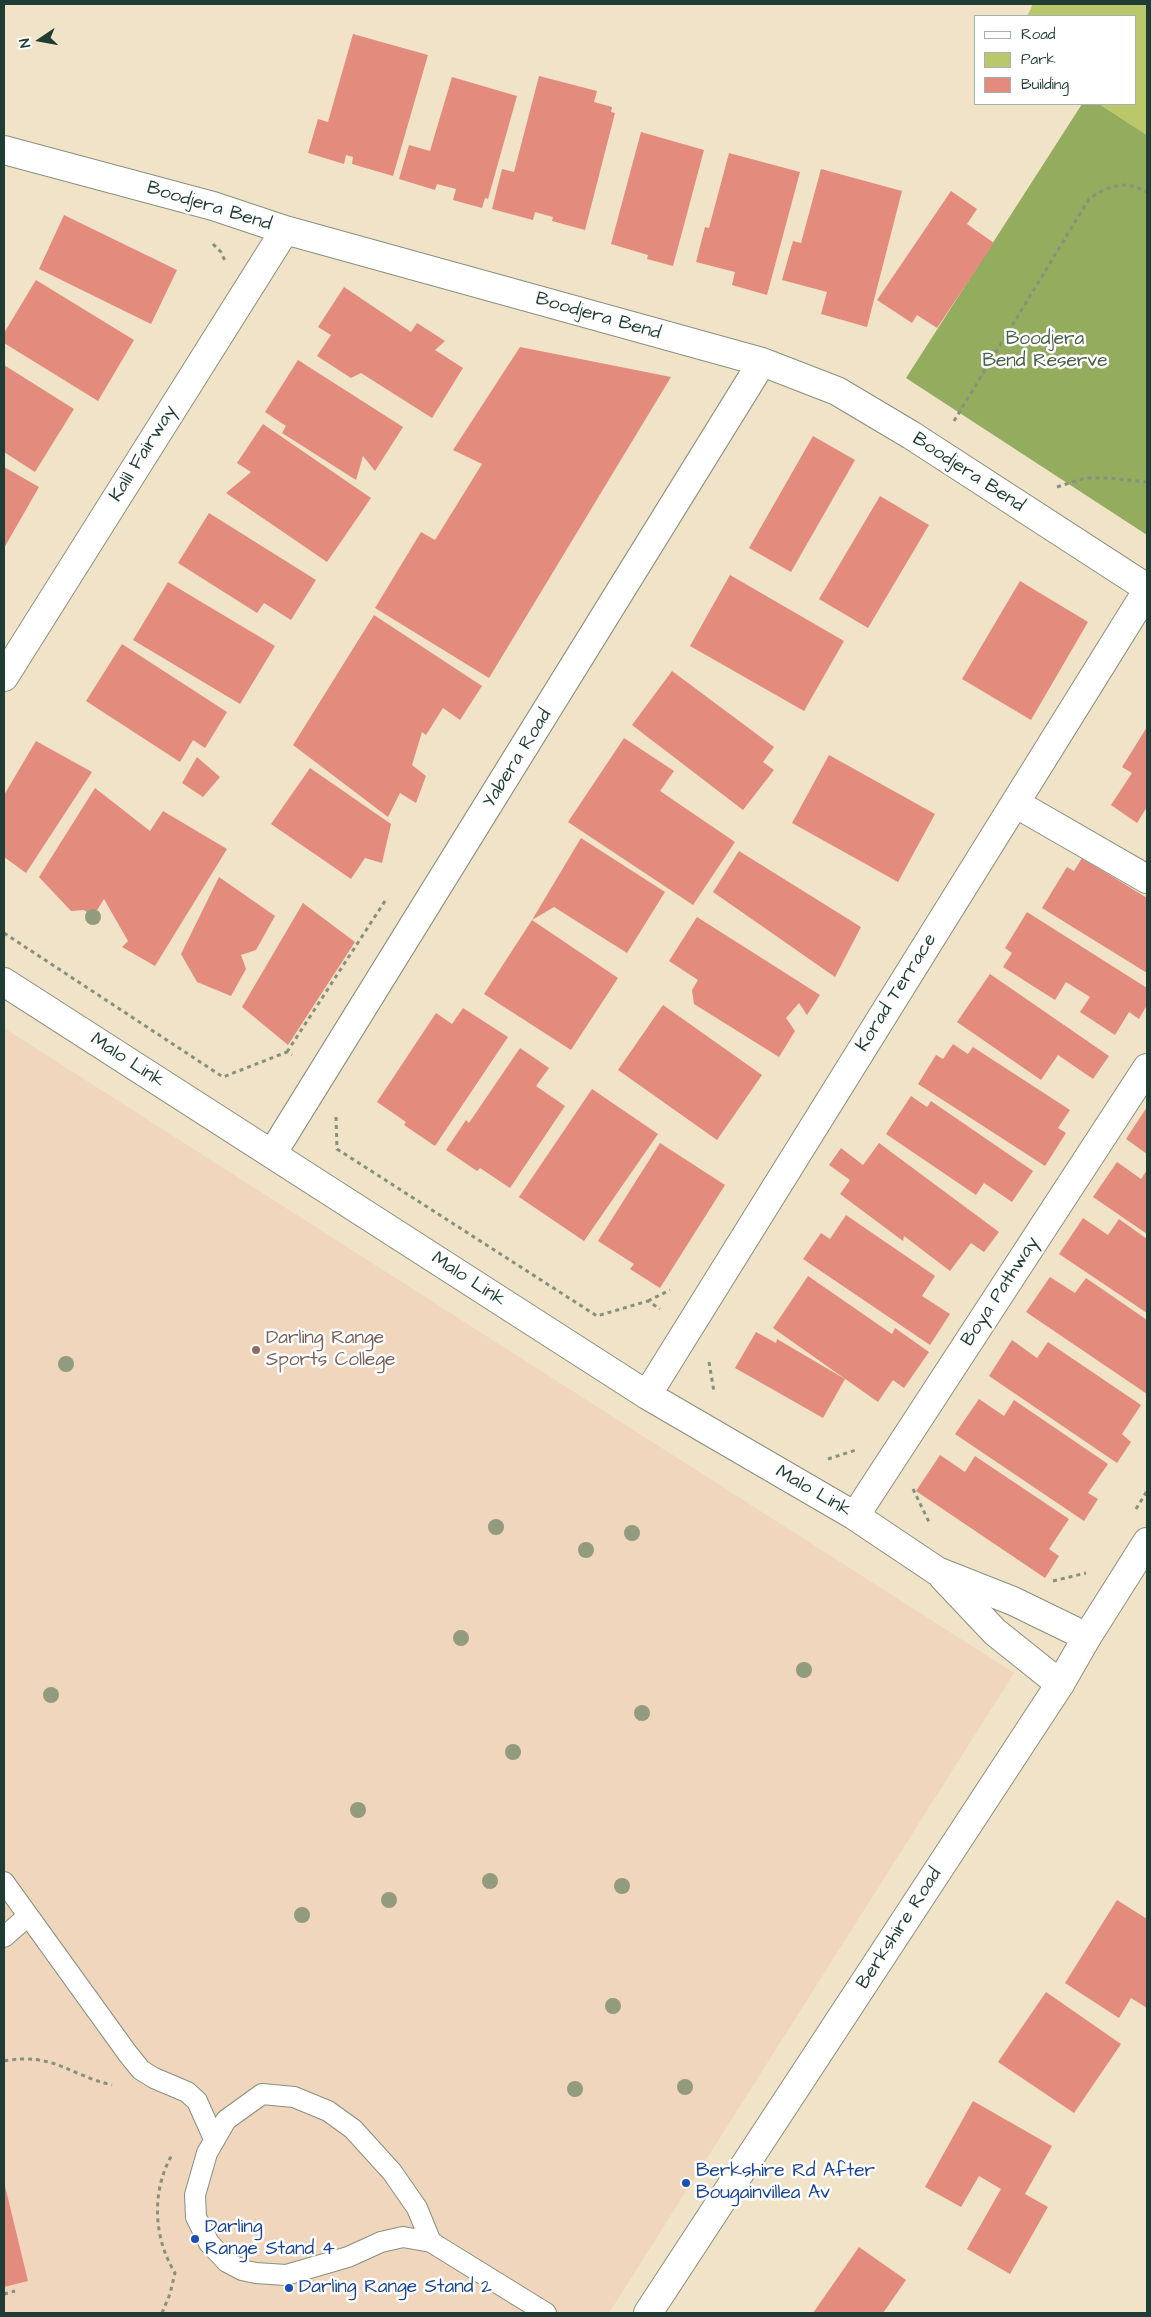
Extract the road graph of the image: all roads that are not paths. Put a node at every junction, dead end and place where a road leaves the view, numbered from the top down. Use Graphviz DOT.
graph roads {
  1 [pos="4,150"];
  2 [pos="285,230"];
  3 [pos="762,362"];
  4 [pos="1147,590"];
  5 [pos="4,677"];
  6 [pos="1016,803"];
  7 [pos="1147,879"];
  8 [pos="4,982"];
  9 [pos="1147,1068"];
  10 [pos="272,1154"];
  11 [pos="647,1395"];
  12 [pos="855,1516"];
  13 [pos="1147,1542"];
  14 [pos="937,1571"];
  15 [pos="1087,1637"];
  16 [pos="1060,1684"];
  17 [pos="4,1882"];
  18 [pos="28,1916"];
  19 [pos="4,1937"];
  20 [pos="214,2139"];
  21 [pos="431,2242"];
  22 [pos="546,2313"];
  23 [pos="648,2313"];
  1 -- 2 [label="street, Boodjera Bend"];
  2 -- 3 [label="street, Boodjera Bend"];
  2 -- 5 [label="street, Kalil Fairway"];
  3 -- 4 [label="street, Boodjera Bend"];
  3 -- 10 [label="street, Yabera Road"];
  4 -- 6 [label="street, Korad Terrace"];
  6 -- 7 [label="street"];
  6 -- 11 [label="street, Korad Terrace"];
  8 -- 10 [label="street, Malo Link"];
  9 -- 12 [label="street, Boya Pathway"];
  10 -- 11 [label="street, Malo Link"];
  11 -- 12 [label="street, Malo Link"];
  12 -- 14 [label="street, Malo Link"];
  13 -- 15 [label="street, Berkshire Road"];
  14 -- 15 [label="street, Malo Link"];
  14 -- 16 [label="street, Malo Link"];
  15 -- 16 [label="street, Berkshire Road"];
  16 -- 23 [label="street, Berkshire Road"];
  17 -- 18 [label="lane"];
  18 -- 19 [label="lane"];
  18 -- 20 [label="lane"];
  20 -- 21 [label="lane"];
  20 -- 21 [label="lane"];
  21 -- 22 [label="lane"];
}
